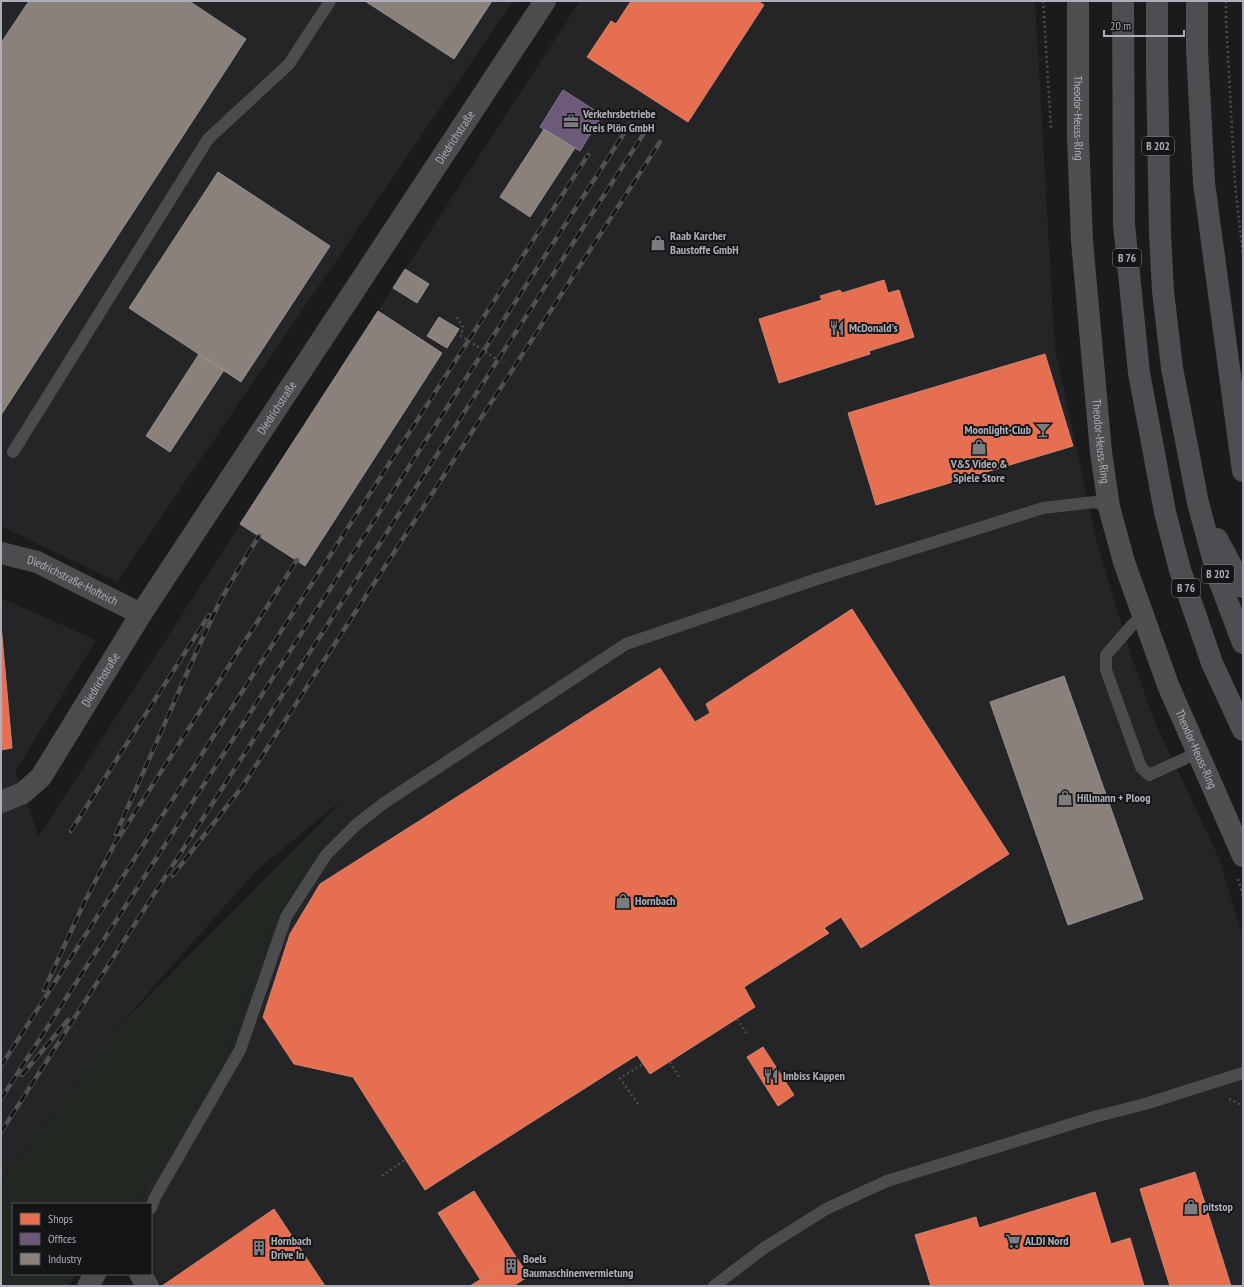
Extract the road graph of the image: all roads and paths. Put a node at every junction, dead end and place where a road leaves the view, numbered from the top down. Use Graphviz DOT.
graph roads {
  1 [pos="330,1"];
  2 [pos="545,1"];
  3 [pos="1078,1"];
  4 [pos="1123,1"];
  5 [pos="1157,1"];
  6 [pos="1198,1"];
  7 [pos="1226,1"];
  8 [pos="1243,255"];
  9 [pos="457,317"];
  10 [pos="503,363"];
  11 [pos="13,452"];
  12 [pos="1243,471"];
  13 [pos="1198,503"];
  14 [pos="1109,507"];
  15 [pos="1,552"];
  16 [pos="1243,587"];
  17 [pos="141,614"];
  18 [pos="1144,616"];
  19 [pos="1243,643"];
  20 [pos="1243,730"];
  21 [pos="1197,751"];
  22 [pos="1,802"];
  23 [pos="1243,856"];
  24 [pos="737,1019"];
  25 [pos="747,1034"];
  26 [pos="670,1062"];
  27 [pos="643,1064"];
  28 [pos="1243,1072"];
  29 [pos="679,1077"];
  30 [pos="638,1104"];
  31 [pos="406,1160"];
  32 [pos="382,1176"];
  33 [pos="152,1206"];
  34 [pos="94,1275"];
  35 [pos="141,1275"];
  36 [pos="88,1286"];
  37 [pos="148,1286"];
  38 [pos="714,1286"];
  1 -- 11 [label="lane"];
  2 -- 17 [label="street, Diedrichstraße"];
  3 -- 14 [label="main road, Theodor-Heuss-Ring"];
  4 -- 20 [label="main road, B 76"];
  5 -- 13 [label="main road, B 202"];
  6 -- 12 [label="main road"];
  7 -- 8 [label="path"];
  9 -- 10 [label="path"];
  13 -- 16 [label="main road"];
  13 -- 19 [label="main road, B 202"];
  14 -- 18 [label="main road, Theodor-Heuss-Ring"];
  14 -- 33 [label="lane"];
  15 -- 17 [label="street, Diedrichstraße-Hofteich"];
  17 -- 22 [label="street, Diedrichstraße"];
  18 -- 21 [label="main road, Theodor-Heuss-Ring"];
  18 -- 21 [label="lane"];
  21 -- 23 [label="main road, Theodor-Heuss-Ring"];
  24 -- 25 [label="path"];
  26 -- 29 [label="path"];
  27 -- 30 [label="path"];
  28 -- 38 [label="lane"];
  31 -- 32 [label="path"];
  34 -- 36 [label="street"];
  35 -- 37 [label="street"];
}
